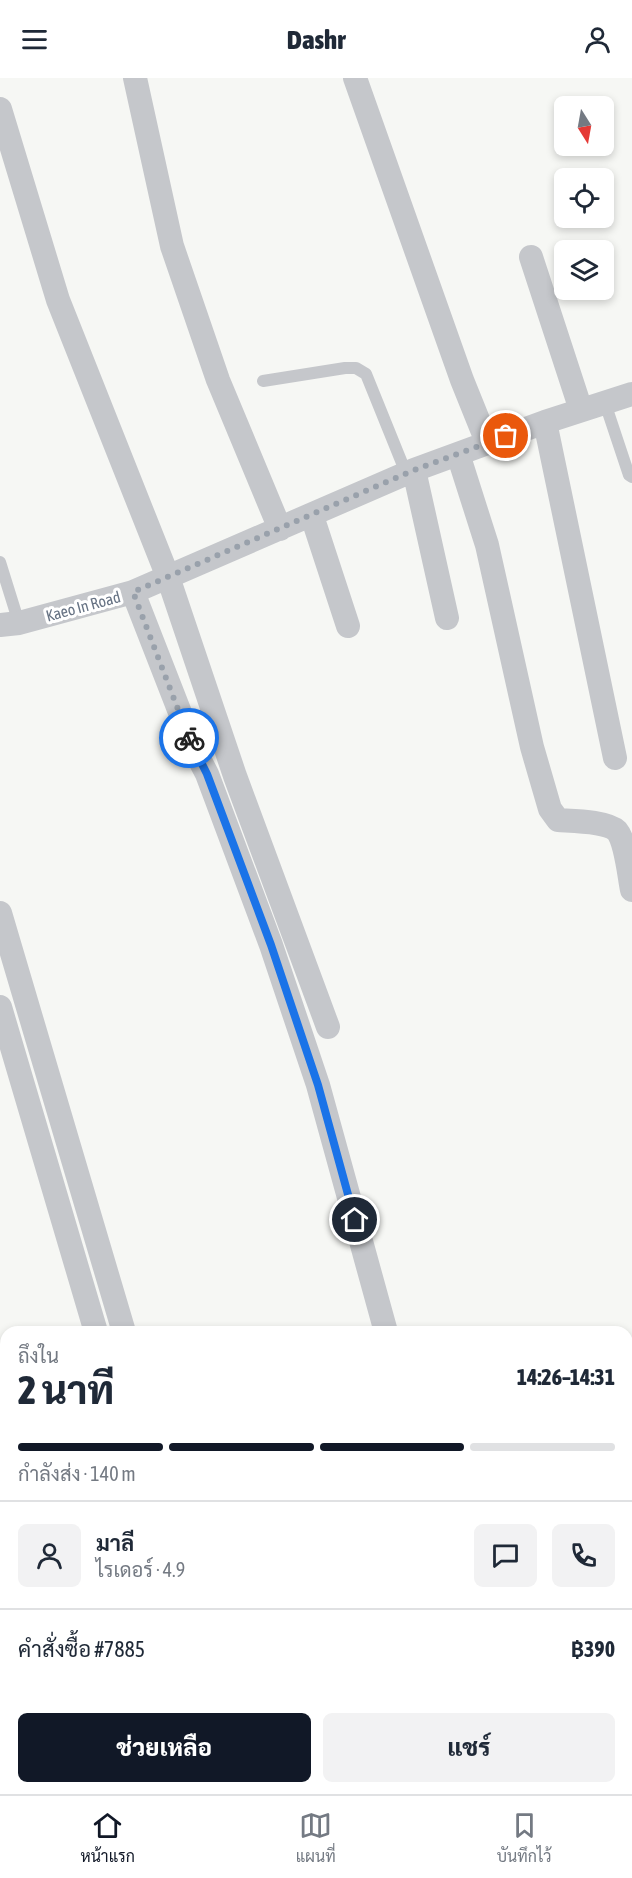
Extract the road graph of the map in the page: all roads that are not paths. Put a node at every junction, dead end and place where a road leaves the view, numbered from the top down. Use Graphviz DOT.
graph roads {
  1 [pos="135,78"];
  2 [pos="356,78"];
  3 [pos="0,109"];
  4 [pos="531,257"];
  5 [pos="263,381"];
  6 [pos="632,394"];
  7 [pos="605,403"];
  8 [pos="581,410"];
  9 [pos="544,422"];
  10 [pos="487,442"];
  11 [pos="458,454"];
  12 [pos="410,471"];
  13 [pos="632,477"];
  14 [pos="312,516"];
  15 [pos="280,529"];
  16 [pos="0,562"];
  17 [pos="168,577"];
  18 [pos="133,592"];
  19 [pos="447,618"];
  20 [pos="10,624"];
  21 [pos="348,626"];
  22 [pos="615,758"];
  23 [pos="632,890"];
  24 [pos="0,913"];
  25 [pos="0,1007"];
  26 [pos="328,1027"];
  27 [pos="49,1081"];
  28 [pos="24,1089"];
  29 [pos="94,1326"];
  30 [pos="122,1326"];
  31 [pos="384,1326"];
  1 -- 15 [label="street"];
  2 -- 10 [label="street"];
  3 -- 17 [label="street"];
  4 -- 8 [label="street"];
  5 -- 12 [label="lane"];
  6 -- 7 [label="street, Kaeo In Road"];
  7 -- 8 [label="street, Kaeo In Road"];
  7 -- 13 [label="lane"];
  8 -- 9 [label="street, Kaeo In Road"];
  9 -- 10 [label="street, Kaeo In Road"];
  9 -- 22 [label="street"];
  10 -- 11 [label="street, Kaeo In Road"];
  11 -- 12 [label="street, Kaeo In Road"];
  11 -- 23 [label="street"];
  12 -- 14 [label="street, Kaeo In Road"];
  12 -- 19 [label="street"];
  14 -- 15 [label="street, Kaeo In Road"];
  14 -- 21 [label="street"];
  15 -- 17 [label="street, Kaeo In Road"];
  16 -- 20 [label="lane"];
  17 -- 18 [label="street, Kaeo In Road"];
  17 -- 26 [label="street"];
  18 -- 20 [label="street, Kaeo In Road"];
  18 -- 31 [label="street"];
  24 -- 27 [label="street"];
  25 -- 28 [label="street"];
  27 -- 28 [label="street"];
  27 -- 30 [label="street"];
  28 -- 29 [label="street"];
}
